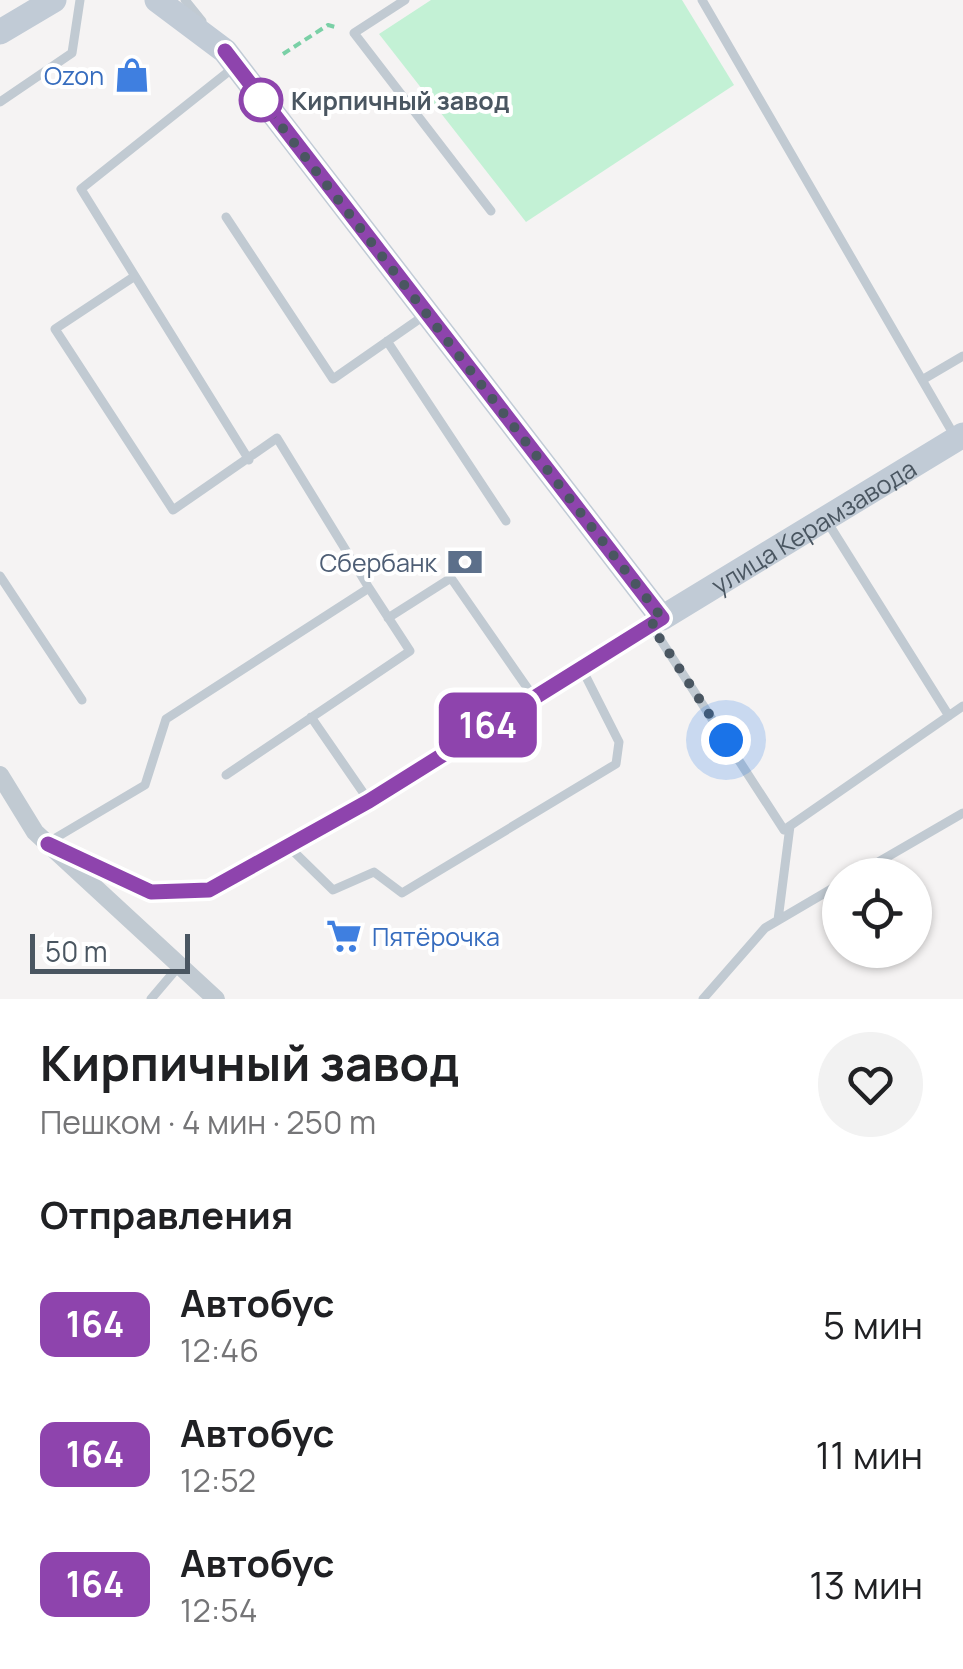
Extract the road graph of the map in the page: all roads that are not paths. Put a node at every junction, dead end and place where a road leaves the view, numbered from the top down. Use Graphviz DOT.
graph roads {
  1 [pos="54,0"];
  2 [pos="80,0"];
  3 [pos="158,0"];
  4 [pos="185,0"];
  5 [pos="406,0"];
  6 [pos="702,0"];
  7 [pos="0,32"];
  8 [pos="230,58"];
  9 [pos="0,102"];
  10 [pos="491,212"];
  11 [pos="226,217"];
  12 [pos="135,276"];
  13 [pos="427,314"];
  14 [pos="387,341"];
  15 [pos="963,356"];
  16 [pos="922,380"];
  17 [pos="960,437"];
  18 [pos="249,460"];
  19 [pos="826,520"];
  20 [pos="506,521"];
  21 [pos="0,576"];
  22 [pos="369,588"];
  23 [pos="388,618"];
  24 [pos="657,622"];
  25 [pos="581,667"];
  26 [pos="533,696"];
  27 [pos="82,700"];
  28 [pos="963,706"];
  29 [pos="949,716"];
  30 [pos="311,717"];
  31 [pos="226,774"];
  32 [pos="0,775"];
  33 [pos="369,801"];
  34 [pos="963,813"];
  35 [pos="790,826"];
  36 [pos="48,844"];
  37 [pos="288,846"];
  38 [pos="885,858"];
  39 [pos="822,894"];
  40 [pos="778,920"];
  41 [pos="180,966"];
  42 [pos="151,999"];
  43 [pos="216,999"];
  44 [pos="704,999"];
  1 -- 7 [label="street"];
  2 -- 9 [label="lane"];
  3 -- 8 [label="street"];
  4 -- 8 [label="lane"];
  5 -- 10 [label="lane"];
  6 -- 16 [label="lane"];
  8 -- 12 [label="lane"];
  8 -- 13 [label="street"];
  11 -- 14 [label="lane"];
  12 -- 18 [label="lane"];
  12 -- 18 [label="lane"];
  13 -- 14 [label="lane"];
  13 -- 24 [label="street"];
  14 -- 20 [label="lane"];
  15 -- 16 [label="lane"];
  16 -- 17 [label="lane"];
  17 -- 19 [label="street, улица Керамзавода"];
  18 -- 22 [label="lane"];
  19 -- 24 [label="street, улица Керамзавода"];
  19 -- 29 [label="lane"];
  21 -- 27 [label="lane"];
  22 -- 23 [label="lane"];
  22 -- 36 [label="lane"];
  23 -- 26 [label="lane"];
  23 -- 30 [label="lane"];
  24 -- 25 [label="street, улица Керамзавода"];
  24 -- 35 [label="lane"];
  25 -- 26 [label="street, улица Керамзавода"];
  25 -- 37 [label="lane"];
  26 -- 33 [label="street, улица Керамзавода"];
  28 -- 29 [label="lane"];
  29 -- 35 [label="lane"];
  30 -- 31 [label="lane"];
  30 -- 33 [label="lane"];
  32 -- 36 [label="street"];
  33 -- 37 [label="street, улица Керамзавода"];
  34 -- 38 [label="lane"];
  35 -- 40 [label="lane"];
  36 -- 37 [label="street, улица Керамзавода"];
  36 -- 41 [label="street"];
  39 -- 40 [label="lane"];
  40 -- 44 [label="lane"];
  41 -- 42 [label="lane"];
  41 -- 43 [label="street"];
}
